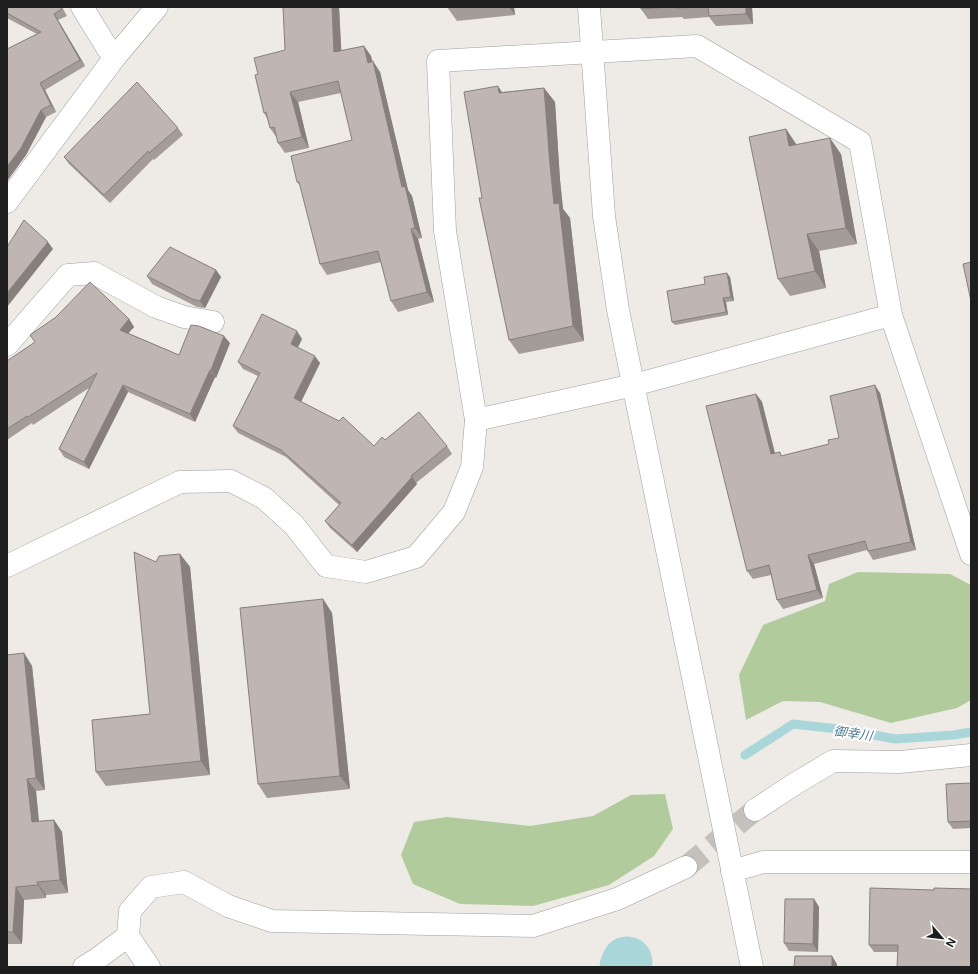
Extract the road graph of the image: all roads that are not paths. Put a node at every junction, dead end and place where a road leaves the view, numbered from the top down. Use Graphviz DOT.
graph roads {
  1 [pos="82,7"];
  2 [pos="157,7"];
  3 [pos="589,7"];
  4 [pos="592,52"];
  5 [pos="115,56"];
  6 [pos="7,202"];
  7 [pos="891,315"];
  8 [pos="213,322"];
  9 [pos="7,344"];
  10 [pos="634,385"];
  11 [pos="476,420"];
  12 [pos="971,554"];
  13 [pos="7,566"];
  14 [pos="971,755"];
  15 [pos="755,810"];
  16 [pos="971,862"];
  17 [pos="686,867"];
  18 [pos="732,871"];
  19 [pos="128,936"];
  20 [pos="84,967"];
  21 [pos="148,967"];
  22 [pos="752,967"];
  1 -- 5 [label="street"];
  2 -- 5 [label="street"];
  3 -- 4 [label="street"];
  4 -- 7 [label="street"];
  4 -- 10 [label="street"];
  4 -- 11 [label="street"];
  5 -- 6 [label="street"];
  7 -- 10 [label="street"];
  7 -- 12 [label="street"];
  8 -- 9 [label="street"];
  10 -- 11 [label="street"];
  10 -- 18 [label="street"];
  11 -- 13 [label="street"];
  14 -- 15 [label="street"];
  16 -- 18 [label="street"];
  17 -- 19 [label="street"];
  18 -- 22 [label="street"];
  19 -- 20 [label="street"];
  19 -- 21 [label="street"];
}
